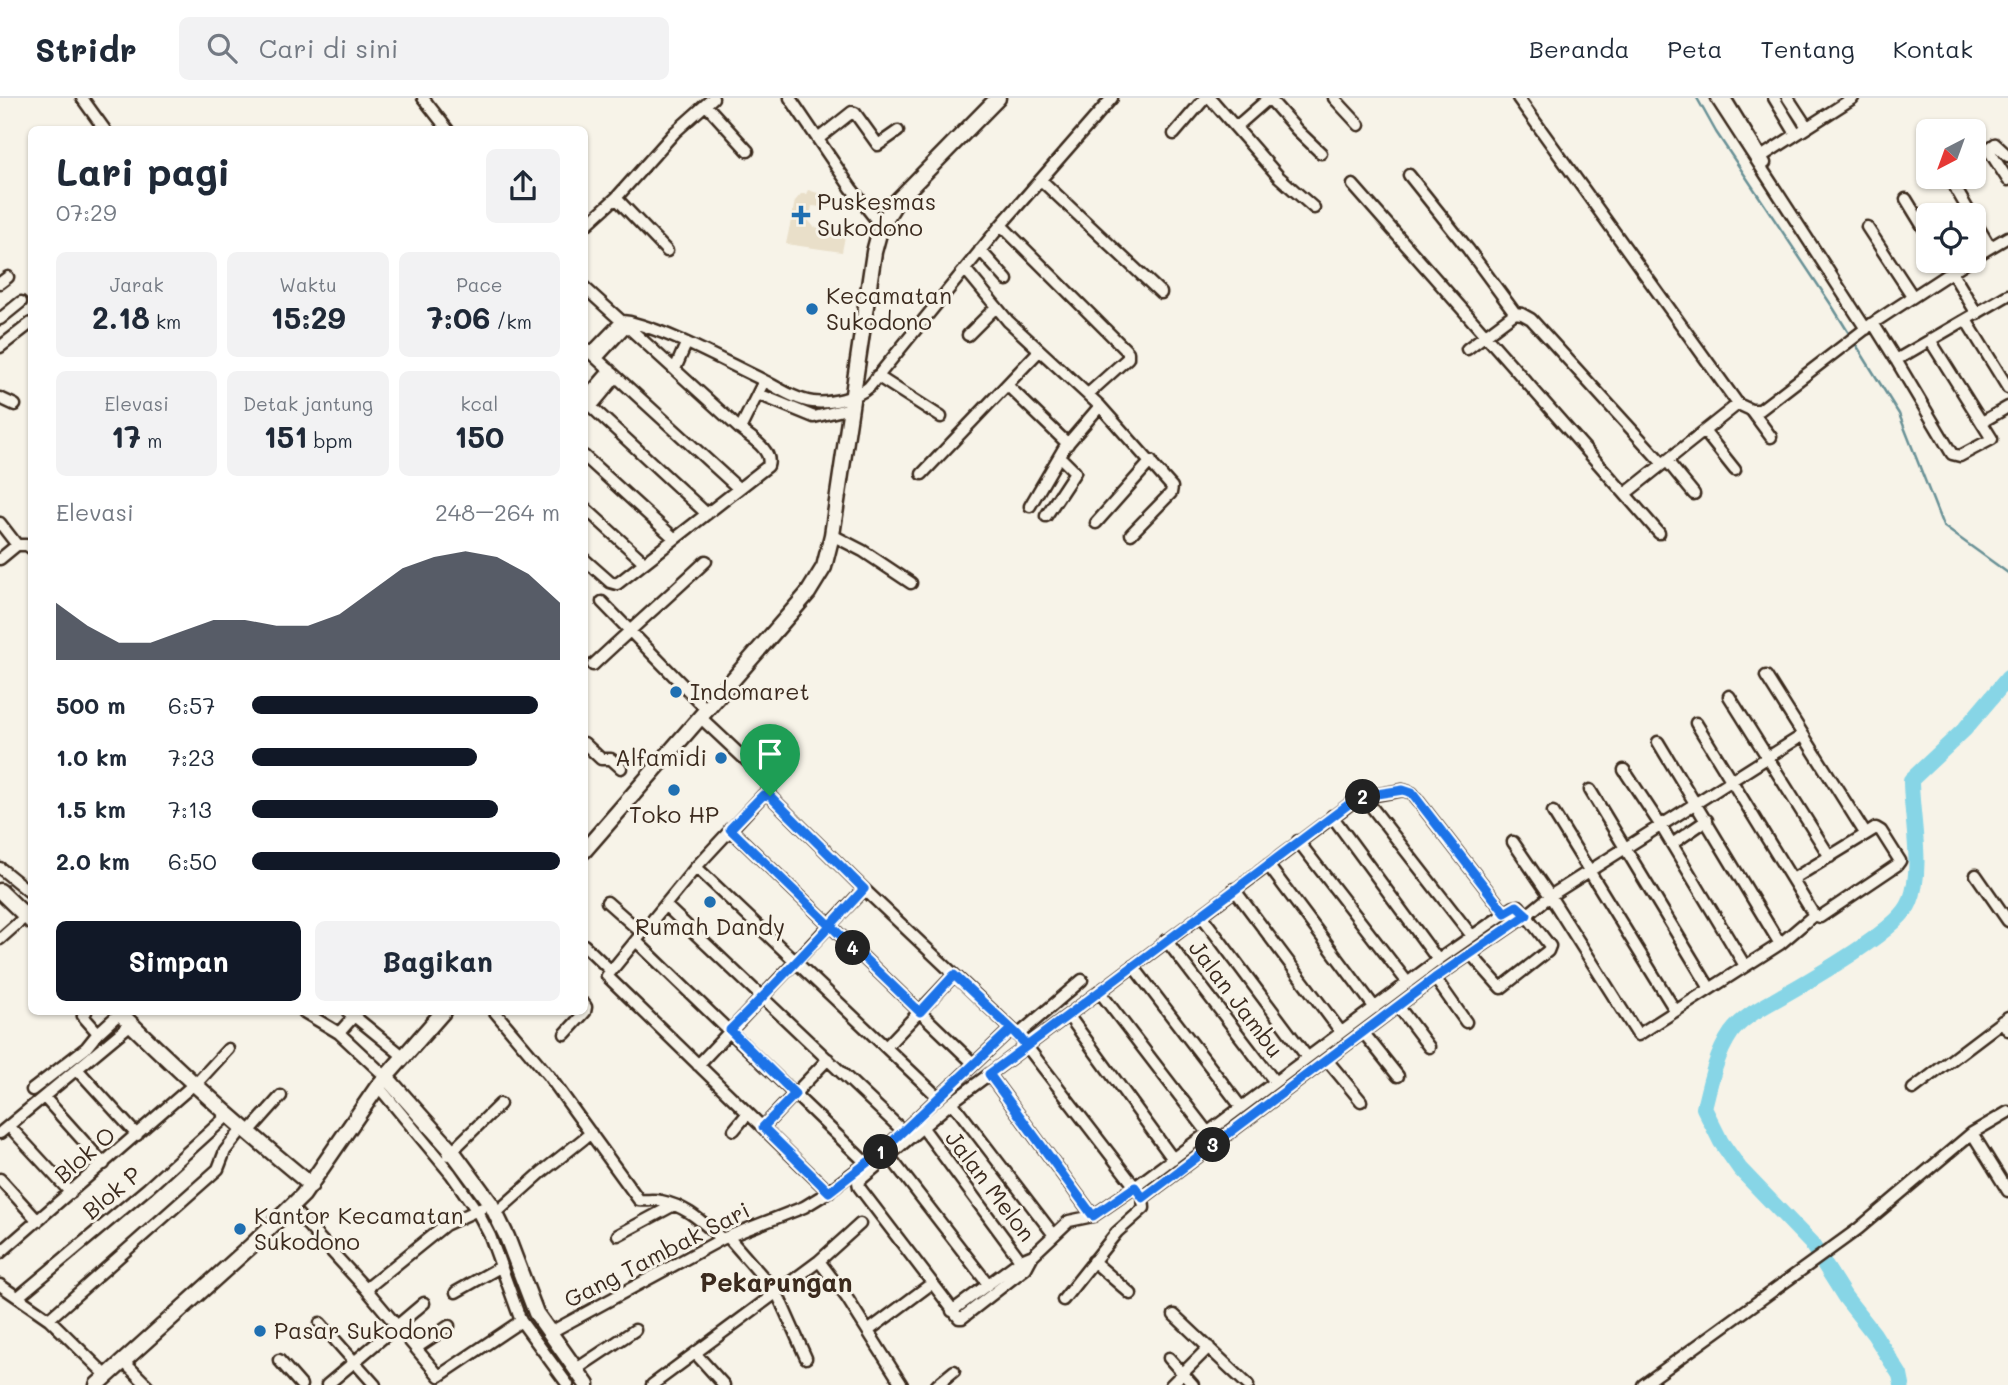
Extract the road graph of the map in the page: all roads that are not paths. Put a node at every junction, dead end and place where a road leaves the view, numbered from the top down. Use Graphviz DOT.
graph roads {
  1 [pos="82,98"];
  2 [pos="423,98"];
  3 [pos="790,98"];
  4 [pos="998,98"];
  5 [pos="1112,98"];
  6 [pos="1207,98"];
  7 [pos="1334,98"];
  8 [pos="1518,98"];
  9 [pos="1716,98"];
  10 [pos="1725,98"];
  11 [pos="1774,98"];
  12 [pos="1788,98"];
  13 [pos="1853,98"];
  14 [pos="1841,101"];
  15 [pos="710,102"];
  16 [pos="1359,125"];
  17 [pos="103,126"];
  18 [pos="445,126"];
  19 [pos="1236,127"];
  20 [pos="1807,127"];
  21 [pos="898,131"];
  22 [pos="1174,134"];
  23 [pos="1796,134"];
  24 [pos="818,139"];
  25 [pos="748,151"];
  26 [pos="1321,153"];
  27 [pos="1761,157"];
  28 [pos="2007,157"];
  29 [pos="1409,176"];
  30 [pos="1041,180"];
  31 [pos="2008,180"];
  32 [pos="1353,185"];
  33 [pos="1777,187"];
  34 [pos="616,198"];
  35 [pos="1906,199"];
  36 [pos="1314,208"];
  37 [pos="1916,215"];
  38 [pos="588,223"];
  39 [pos="1001,225"];
  40 [pos="881,226"];
  41 [pos="1867,227"];
  42 [pos="2008,237"];
  43 [pos="1986,240"];
  44 [pos="1990,247"];
  45 [pos="980,250"];
  46 [pos="1986,250"];
  47 [pos="667,251"];
  48 [pos="965,269"];
  49 [pos="1948,273"];
  50 [pos="1952,273"];
  51 [pos="1007,280"];
  52 [pos="588,290"];
  53 [pos="1161,293"];
  54 [pos="2008,295"];
  55 [pos="1913,298"];
  56 [pos="21,302"];
  57 [pos="996,307"];
  58 [pos="1515,313"];
  59 [pos="1977,314"];
  60 [pos="0,319"];
  61 [pos="1966,320"];
  62 [pos="626,323"];
  63 [pos="28,325"];
  64 [pos="1866,328"];
  65 [pos="968,335"];
  66 [pos="1486,335"];
  67 [pos="1930,340"];
  68 [pos="686,344"];
  69 [pos="0,347"];
  70 [pos="1466,349"];
  71 [pos="1039,351"];
  72 [pos="591,353"];
  73 [pos="1896,360"];
  74 [pos="675,369"];
  75 [pos="613,374"];
  76 [pos="877,376"];
  77 [pos="764,381"];
  78 [pos="1007,385"];
  79 [pos="2008,388"];
  80 [pos="779,389"];
  81 [pos="758,394"];
  82 [pos="1087,394"];
  83 [pos="0,398"];
  84 [pos="588,401"];
  85 [pos="773,401"];
  86 [pos="813,402"];
  87 [pos="852,402"];
  88 [pos="588,403"];
  89 [pos="1738,404"];
  90 [pos="15,405"];
  91 [pos="1100,406"];
  92 [pos="2008,407"];
  93 [pos="1751,410"];
  94 [pos="814,417"];
  95 [pos="941,417"];
  96 [pos="1982,422"];
  97 [pos="740,429"];
  98 [pos="1704,431"];
  99 [pos="1772,437"];
  100 [pos="1068,444"];
  101 [pos="1060,457"];
  102 [pos="588,460"];
  103 [pos="1151,461"];
  104 [pos="1665,462"];
  105 [pos="1735,470"];
  106 [pos="922,474"];
  107 [pos="738,488"];
  108 [pos="1625,494"];
  109 [pos="1694,494"];
  110 [pos="1030,506"];
  111 [pos="588,512"];
  112 [pos="706,514"];
  113 [pos="1046,516"];
  114 [pos="0,523"];
  115 [pos="1096,523"];
  116 [pos="1659,533"];
  117 [pos="1131,534"];
  118 [pos="832,535"];
  119 [pos="674,538"];
  120 [pos="18,545"];
  121 [pos="28,546"];
  122 [pos="0,559"];
  123 [pos="706,561"];
  124 [pos="588,562"];
  125 [pos="644,562"];
  126 [pos="911,583"];
  127 [pos="602,602"];
  128 [pos="628,630"];
  129 [pos="593,665"];
  130 [pos="1766,676"];
  131 [pos="1729,696"];
  132 [pos="703,713"];
  133 [pos="1696,723"];
  134 [pos="1803,735"];
  135 [pos="1658,743"];
  136 [pos="588,747"];
  137 [pos="1768,758"];
  138 [pos="621,768"];
  139 [pos="1625,770"];
  140 [pos="1730,782"];
  141 [pos="1590,790"];
  142 [pos="770,796"];
  143 [pos="1363,796"];
  144 [pos="1696,803"];
  145 [pos="1553,812"];
  146 [pos="1332,816"];
  147 [pos="1707,820"];
  148 [pos="1661,826"];
  149 [pos="730,829"];
  150 [pos="1865,833"];
  151 [pos="1298,841"];
  152 [pos="1513,842"];
  153 [pos="1672,844"];
  154 [pos="588,846"];
  155 [pos="1624,847"];
  156 [pos="1830,857"];
  157 [pos="1268,864"];
  158 [pos="696,867"];
  159 [pos="0,868"];
  160 [pos="1589,870"];
  161 [pos="1976,875"];
  162 [pos="1793,879"];
  163 [pos="864,889"];
  164 [pos="1234,889"];
  165 [pos="8,892"];
  166 [pos="28,894"];
  167 [pos="1550,896"];
  168 [pos="607,902"];
  169 [pos="665,905"];
  170 [pos="28,912"];
  171 [pos="1505,913"];
  172 [pos="1201,915"];
  173 [pos="1527,915"];
  174 [pos="1814,915"];
  175 [pos="2008,921"];
  176 [pos="829,926"];
  177 [pos="1472,936"];
  178 [pos="639,937"];
  179 [pos="0,939"];
  180 [pos="1166,940"];
  181 [pos="1780,944"];
  182 [pos="588,950"];
  183 [pos="1470,953"];
  184 [pos="1438,960"];
  185 [pos="796,962"];
  186 [pos="1133,966"];
  187 [pos="1745,966"];
  188 [pos="610,970"];
  189 [pos="954,975"];
  190 [pos="1435,978"];
  191 [pos="1082,979"];
  192 [pos="1408,983"];
  193 [pos="1709,987"];
  194 [pos="1099,992"];
  195 [pos="762,997"];
  196 [pos="1398,1006"];
  197 [pos="1375,1008"];
  198 [pos="1675,1010"];
  199 [pos="920,1012"];
  200 [pos="84,1015"];
  201 [pos="116,1015"];
  202 [pos="122,1015"];
  203 [pos="309,1015"];
  204 [pos="350,1015"];
  205 [pos="352,1015"];
  206 [pos="437,1015"];
  207 [pos="498,1015"];
  208 [pos="582,1015"];
  209 [pos="1068,1015"];
  210 [pos="1466,1022"];
  211 [pos="2006,1023"];
  212 [pos="131,1024"];
  213 [pos="730,1030"];
  214 [pos="1015,1032"];
  215 [pos="1341,1032"];
  216 [pos="1363,1032"];
  217 [pos="97,1033"];
  218 [pos="339,1033"];
  219 [pos="565,1034"];
  220 [pos="1027,1046"];
  221 [pos="886,1047"];
  222 [pos="1429,1047"];
  223 [pos="228,1049"];
  224 [pos="403,1056"];
  225 [pos="1307,1057"];
  226 [pos="828,1059"];
  227 [pos="1327,1060"];
  228 [pos="974,1064"];
  229 [pos="698,1065"];
  230 [pos="78,1070"];
  231 [pos="989,1074"];
  232 [pos="1398,1076"];
  233 [pos="382,1082"];
  234 [pos="1275,1082"];
  235 [pos="194,1085"];
  236 [pos="1913,1089"];
  237 [pos="32,1090"];
  238 [pos="795,1094"];
  239 [pos="281,1096"];
  240 [pos="44,1097"];
  241 [pos="938,1097"];
  242 [pos="1361,1101"];
  243 [pos="952,1102"];
  244 [pos="500,1104"];
  245 [pos="1241,1107"];
  246 [pos="2008,1112"];
  247 [pos="748,1113"];
  248 [pos="227,1116"];
  249 [pos="763,1127"];
  250 [pos="923,1128"];
  251 [pos="4,1130"];
  252 [pos="734,1130"];
  253 [pos="246,1131"];
  254 [pos="903,1131"];
  255 [pos="591,1133"];
  256 [pos="1208,1133"];
  257 [pos="1972,1133"];
  258 [pos="137,1135"];
  259 [pos="446,1157"];
  260 [pos="890,1157"];
  261 [pos="1173,1159"];
  262 [pos="866,1163"];
  263 [pos="104,1164"];
  264 [pos="0,1179"];
  265 [pos="311,1185"];
  266 [pos="1135,1187"];
  267 [pos="2008,1191"];
  268 [pos="829,1192"];
  269 [pos="71,1193"];
  270 [pos="1143,1198"];
  271 [pos="674,1205"];
  272 [pos="291,1207"];
  273 [pos="486,1209"];
  274 [pos="1093,1216"];
  275 [pos="38,1221"];
  276 [pos="860,1224"];
  277 [pos="618,1235"];
  278 [pos="1054,1235"];
  279 [pos="725,1238"];
  280 [pos="2,1249"];
  281 [pos="819,1261"];
  282 [pos="1093,1261"];
  283 [pos="1024,1264"];
  284 [pos="502,1266"];
  285 [pos="931,1284"];
  286 [pos="988,1284"];
  287 [pos="2,1289"];
  288 [pos="366,1289"];
  289 [pos="456,1292"];
  290 [pos="777,1293"];
  291 [pos="1131,1294"];
  292 [pos="19,1297"];
  293 [pos="1063,1300"];
  294 [pos="424,1303"];
  295 [pos="952,1311"];
  296 [pos="1174,1315"];
  297 [pos="49,1319"];
  298 [pos="521,1321"];
  299 [pos="320,1324"];
  300 [pos="397,1325"];
  301 [pos="449,1326"];
  302 [pos="635,1330"];
  303 [pos="868,1331"];
  304 [pos="549,1333"];
  305 [pos="1209,1347"];
  306 [pos="416,1348"];
  307 [pos="695,1353"];
  308 [pos="806,1358"];
  309 [pos="1168,1358"];
  310 [pos="279,1360"];
  311 [pos="123,1361"];
  312 [pos="354,1363"];
  313 [pos="575,1370"];
  314 [pos="954,1371"];
  315 [pos="1182,1374"];
  316 [pos="102,1380"];
  317 [pos="147,1385"];
  318 [pos="300,1385"];
  319 [pos="327,1385"];
  320 [pos="375,1385"];
  321 [pos="568,1385"];
  322 [pos="587,1385"];
  323 [pos="652,1385"];
  324 [pos="724,1385"];
  325 [pos="902,1385"];
  326 [pos="937,1385"];
  327 [pos="1171,1385"];
  328 [pos="1193,1385"];
  329 [pos="1248,1385"];
  330 [pos="1643,1385"];
  1 -- 17 [label="street"];
  2 -- 18 [label="street"];
  3 -- 24 [label="street"];
  4 -- 40 [label="main road"];
  5 -- 30 [label="street"];
  6 -- 19 [label="street"];
  6 -- 22 [label="street"];
  7 -- 16 [label="street"];
  8 -- 89 [label="street"];
  9 -- 64 [label="street"];
  10 -- 27 [label="street"];
  11 -- 23 [label="street"];
  12 -- 20 [label="street"];
  13 -- 14 [label="street"];
  14 -- 20 [label="street"];
  15 -- 25 [label="street"];
  15 -- 34 [label="street"];
  19 -- 26 [label="street"];
  19 -- 36 [label="street"];
  20 -- 23 [label="street"];
  21 -- 24 [label="street"];
  23 -- 27 [label="street"];
  24 -- 40 [label="street"];
  27 -- 33 [label="street"];
  28 -- 31 [label="street"];
  29 -- 58 [label="street"];
  30 -- 39 [label="street"];
  30 -- 53 [label="street"];
  32 -- 66 [label="street"];
  34 -- 38 [label="street"];
  34 -- 47 [label="street"];
  35 -- 37 [label="street"];
  39 -- 45 [label="street"];
  39 -- 82 [label="street"];
  40 -- 87 [label="main road"];
  41 -- 55 [label="street"];
  42 -- 44 [label="street"];
  43 -- 44 [label="street"];
  44 -- 46 [label="street"];
  45 -- 48 [label="street"];
  45 -- 51 [label="street"];
  48 -- 57 [label="street"];
  48 -- 76 [label="street"];
  49 -- 55 [label="street"];
  50 -- 59 [label="street"];
  52 -- 62 [label="street"];
  54 -- 59 [label="street"];
  55 -- 64 [label="street"];
  56 -- 60 [label="street"];
  57 -- 65 [label="street"];
  57 -- 71 [label="street"];
  58 -- 66 [label="street"];
  58 -- 104 [label="street"];
  59 -- 61 [label="street"];
  61 -- 67 [label="street"];
  61 -- 79 [label="street"];
  62 -- 68 [label="street"];
  62 -- 72 [label="street"];
  62 -- 74 [label="street"];
  63 -- 69 [label="street"];
  64 -- 73 [label="street"];
  64 -- 93 [label="street"];
  66 -- 70 [label="street"];
  66 -- 108 [label="street"];
  67 -- 73 [label="street"];
  67 -- 96 [label="street"];
  68 -- 74 [label="street"];
  68 -- 77 [label="street"];
  71 -- 78 [label="street"];
  71 -- 82 [label="street"];
  72 -- 75 [label="street"];
  73 -- 96 [label="street"];
  74 -- 97 [label="street"];
  75 -- 84 [label="street"];
  75 -- 107 [label="street"];
  76 -- 87 [label="street"];
  76 -- 95 [label="street"];
  77 -- 80 [label="street"];
  77 -- 81 [label="street"];
  78 -- 100 [label="street"];
  78 -- 106 [label="street"];
  80 -- 85 [label="street"];
  80 -- 86 [label="street"];
  81 -- 85 [label="street"];
  81 -- 97 [label="street"];
  82 -- 91 [label="street"];
  83 -- 90 [label="street"];
  85 -- 94 [label="street"];
  86 -- 87 [label="street"];
  86 -- 94 [label="street"];
  87 -- 94 [label="street"];
  87 -- 118 [label="main road"];
  88 -- 112 [label="street"];
  89 -- 93 [label="street"];
  89 -- 98 [label="street"];
  91 -- 100 [label="street"];
  91 -- 103 [label="street"];
  92 -- 96 [label="street"];
  93 -- 99 [label="street"];
  97 -- 107 [label="street"];
  98 -- 104 [label="street"];
  98 -- 105 [label="street"];
  100 -- 101 [label="street"];
  101 -- 110 [label="street"];
  101 -- 113 [label="street"];
  102 -- 119 [label="street"];
  103 -- 115 [label="street"];
  103 -- 117 [label="street"];
  104 -- 108 [label="street"];
  104 -- 109 [label="street"];
  107 -- 112 [label="street"];
  108 -- 116 [label="street"];
  111 -- 125 [label="street"];
  112 -- 119 [label="street"];
  114 -- 120 [label="street"];
  118 -- 126 [label="street"];
  118 -- 132 [label="main road"];
  119 -- 125 [label="street"];
  120 -- 121 [label="street"];
  120 -- 122 [label="street"];
  123 -- 128 [label="street"];
  124 -- 125 [label="street"];
  127 -- 128 [label="street"];
  128 -- 129 [label="street"];
  128 -- 132 [label="street"];
  130 -- 134 [label="street"];
  131 -- 137 [label="street"];
  132 -- 142 [label="street"];
  132 -- 154 [label="main road"];
  133 -- 140 [label="street"];
  134 -- 137 [label="street"];
  134 -- 150 [label="street"];
  135 -- 144 [label="street"];
  136 -- 138 [label="street"];
  137 -- 140 [label="street"];
  137 -- 156 [label="street"];
  139 -- 148 [label="street"];
  140 -- 144 [label="street"];
  140 -- 162 [label="street"];
  141 -- 155 [label="street"];
  142 -- 149 [label="street"];
  142 -- 163 [label="street"];
  143 -- 146 [label="street"];
  143 -- 171 [label="street"];
  143 -- 177 [label="street"];
  144 -- 147 [label="street"];
  144 -- 148 [label="street"];
  145 -- 160 [label="street"];
  146 -- 151 [label="street"];
  146 -- 184 [label="street"];
  147 -- 153 [label="street"];
  147 -- 181 [label="street"];
  148 -- 153 [label="street"];
  148 -- 155 [label="street"];
  149 -- 158 [label="street"];
  149 -- 176 [label="street"];
  150 -- 156 [label="street"];
  150 -- 174 [label="street"];
  151 -- 157 [label="street"];
  151 -- 192 [label="street"];
  152 -- 167 [label="street"];
  153 -- 187 [label="street"];
  155 -- 160 [label="street"];
  155 -- 193 [label="street"];
  156 -- 162 [label="street"];
  157 -- 164 [label="street"];
  157 -- 197 [label="street"];
  158 -- 169 [label="street"];
  158 -- 185 [label="street"];
  159 -- 165 [label="street"];
  160 -- 167 [label="street"];
  160 -- 198 [label="street"];
  161 -- 175 [label="street"];
  162 -- 174 [label="street"];
  163 -- 176 [label="street"];
  163 -- 189 [label="street"];
  164 -- 172 [label="street"];
  164 -- 215 [label="street"];
  165 -- 166 [label="street"];
  165 -- 170 [label="main road"];
  167 -- 173 [label="street"];
  167 -- 198 [label="street"];
  168 -- 178 [label="street"];
  169 -- 178 [label="street"];
  169 -- 195 [label="street"];
  170 -- 179 [label="street"];
  171 -- 173 [label="street"];
  171 -- 177 [label="street"];
  172 -- 180 [label="street"];
  172 -- 225 [label="street"];
  173 -- 183 [label="street"];
  173 -- 183 [label="street"];
  174 -- 181 [label="street"];
  176 -- 185 [label="street"];
  176 -- 199 [label="street"];
  177 -- 184 [label="street"];
  178 -- 188 [label="street"];
  178 -- 213 [label="street"];
  180 -- 186 [label="street"];
  180 -- 234 [label="street, Jalan Jambu"];
  181 -- 187 [label="street"];
  182 -- 188 [label="street"];
  183 -- 190 [label="street"];
  184 -- 192 [label="street"];
  185 -- 195 [label="street"];
  185 -- 221 [label="street"];
  186 -- 194 [label="street"];
  186 -- 245 [label="street"];
  187 -- 193 [label="street"];
  188 -- 229 [label="street"];
  189 -- 199 [label="street"];
  189 -- 214 [label="street"];
  190 -- 196 [label="street"];
  190 -- 210 [label="street"];
  191 -- 214 [label="street, Gang Tambak Sari"];
  192 -- 197 [label="street"];
  193 -- 198 [label="street"];
  194 -- 209 [label="street"];
  194 -- 256 [label="street"];
  195 -- 213 [label="street"];
  195 -- 226 [label="street"];
  196 -- 216 [label="street"];
  196 -- 222 [label="street"];
  197 -- 215 [label="street"];
  199 -- 221 [label="street"];
  199 -- 228 [label="street"];
  200 -- 217 [label="street"];
  201 -- 217 [label="street"];
  202 -- 212 [label="main road"];
  203 -- 218 [label="street"];
  204 -- 218 [label="street"];
  205 -- 224 [label="street"];
  206 -- 224 [label="main road"];
  207 -- 255 [label="street"];
  208 -- 219 [label="street"];
  209 -- 220 [label="street"];
  209 -- 261 [label="street"];
  211 -- 236 [label="street"];
  212 -- 230 [label="street"];
  212 -- 235 [label="main road"];
  213 -- 229 [label="street"];
  213 -- 238 [label="street"];
  214 -- 220 [label="street"];
  214 -- 228 [label="street, Gang Tambak Sari"];
  215 -- 225 [label="street"];
  216 -- 227 [label="street"];
  216 -- 232 [label="street"];
  217 -- 237 [label="street"];
  218 -- 233 [label="street"];
  220 -- 231 [label="street"];
  220 -- 266 [label="street"];
  221 -- 241 [label="street"];
  223 -- 235 [label="street, Blok O"];
  224 -- 233 [label="main road"];
  225 -- 234 [label="street"];
  226 -- 238 [label="street"];
  226 -- 254 [label="street"];
  227 -- 242 [label="street"];
  227 -- 270 [label="street"];
  228 -- 241 [label="street, Gang Tambak Sari"];
  229 -- 247 [label="street"];
  230 -- 240 [label="street"];
  230 -- 258 [label="street"];
  231 -- 243 [label="street"];
  231 -- 274 [label="street"];
  233 -- 259 [label="main road"];
  233 -- 265 [label="main road"];
  234 -- 245 [label="street"];
  235 -- 248 [label="main road"];
  235 -- 258 [label="street, Blok O"];
  238 -- 249 [label="street"];
  238 -- 262 [label="street"];
  239 -- 253 [label="street"];
  240 -- 251 [label="street"];
  240 -- 263 [label="street"];
  241 -- 254 [label="street, Gang Tambak Sari"];
  243 -- 250 [label="street"];
  243 -- 278 [label="street"];
  244 -- 259 [label="street"];
  245 -- 256 [label="street"];
  246 -- 257 [label="street"];
  247 -- 249 [label="street"];
  247 -- 252 [label="street"];
  248 -- 253 [label="main road"];
  248 -- 292 [label="street, Blok P"];
  249 -- 268 [label="street"];
  250 -- 260 [label="street"];
  250 -- 283 [label="street, Jalan Melon"];
  251 -- 269 [label="street"];
  253 -- 265 [label="main road"];
  253 -- 297 [label="street"];
  254 -- 262 [label="street, Gang Tambak Sari"];
  255 -- 271 [label="street"];
  255 -- 273 [label="street"];
  256 -- 261 [label="street"];
  257 -- 267 [label="street"];
  257 -- 330 [label="street"];
  258 -- 263 [label="street, Blok O"];
  259 -- 273 [label="main road"];
  260 -- 285 [label="street"];
  260 -- 286 [label="street"];
  261 -- 266 [label="street"];
  262 -- 268 [label="street, Gang Tambak Sari"];
  263 -- 269 [label="street, Blok O"];
  264 -- 275 [label="street"];
  265 -- 272 [label="main road"];
  266 -- 270 [label="street"];
  266 -- 274 [label="street"];
  268 -- 279 [label="street, Gang Tambak Sari"];
  269 -- 275 [label="street, Blok O"];
  270 -- 282 [label="street"];
  271 -- 277 [label="street"];
  271 -- 279 [label="street"];
  272 -- 288 [label="street"];
  272 -- 311 [label="main road"];
  273 -- 284 [label="street"];
  273 -- 288 [label="street"];
  273 -- 304 [label="main road"];
  274 -- 278 [label="street"];
  275 -- 280 [label="street, Blok O"];
  276 -- 281 [label="street"];
  278 -- 283 [label="street"];
  279 -- 290 [label="street"];
  279 -- 304 [label="street, Gang Tambak Sari"];
  281 -- 290 [label="street"];
  281 -- 303 [label="street"];
  282 -- 291 [label="street"];
  282 -- 293 [label="street"];
  283 -- 286 [label="street"];
  283 -- 295 [label="street"];
  284 -- 289 [label="street"];
  284 -- 298 [label="street"];
  285 -- 295 [label="street"];
  285 -- 303 [label="street"];
  286 -- 295 [label="street"];
  287 -- 292 [label="street"];
  288 -- 300 [label="street"];
  290 -- 307 [label="street"];
  290 -- 308 [label="street"];
  292 -- 297 [label="street"];
  294 -- 300 [label="street"];
  296 -- 305 [label="street"];
  297 -- 316 [label="street"];
  298 -- 306 [label="street"];
  298 -- 321 [label="street"];
  299 -- 312 [label="street"];
  300 -- 306 [label="street"];
  300 -- 312 [label="street"];
  301 -- 306 [label="street"];
  302 -- 313 [label="street"];
  303 -- 325 [label="street"];
  304 -- 313 [label="main road"];
  305 -- 315 [label="street"];
  305 -- 329 [label="street"];
  307 -- 323 [label="street"];
  307 -- 324 [label="street"];
  309 -- 315 [label="street"];
  310 -- 318 [label="street"];
  311 -- 316 [label="main road"];
  311 -- 317 [label="street"];
  312 -- 319 [label="street"];
  312 -- 320 [label="street"];
  313 -- 322 [label="main road"];
  314 -- 326 [label="street"];
  315 -- 327 [label="street"];
  315 -- 328 [label="street"];
}
